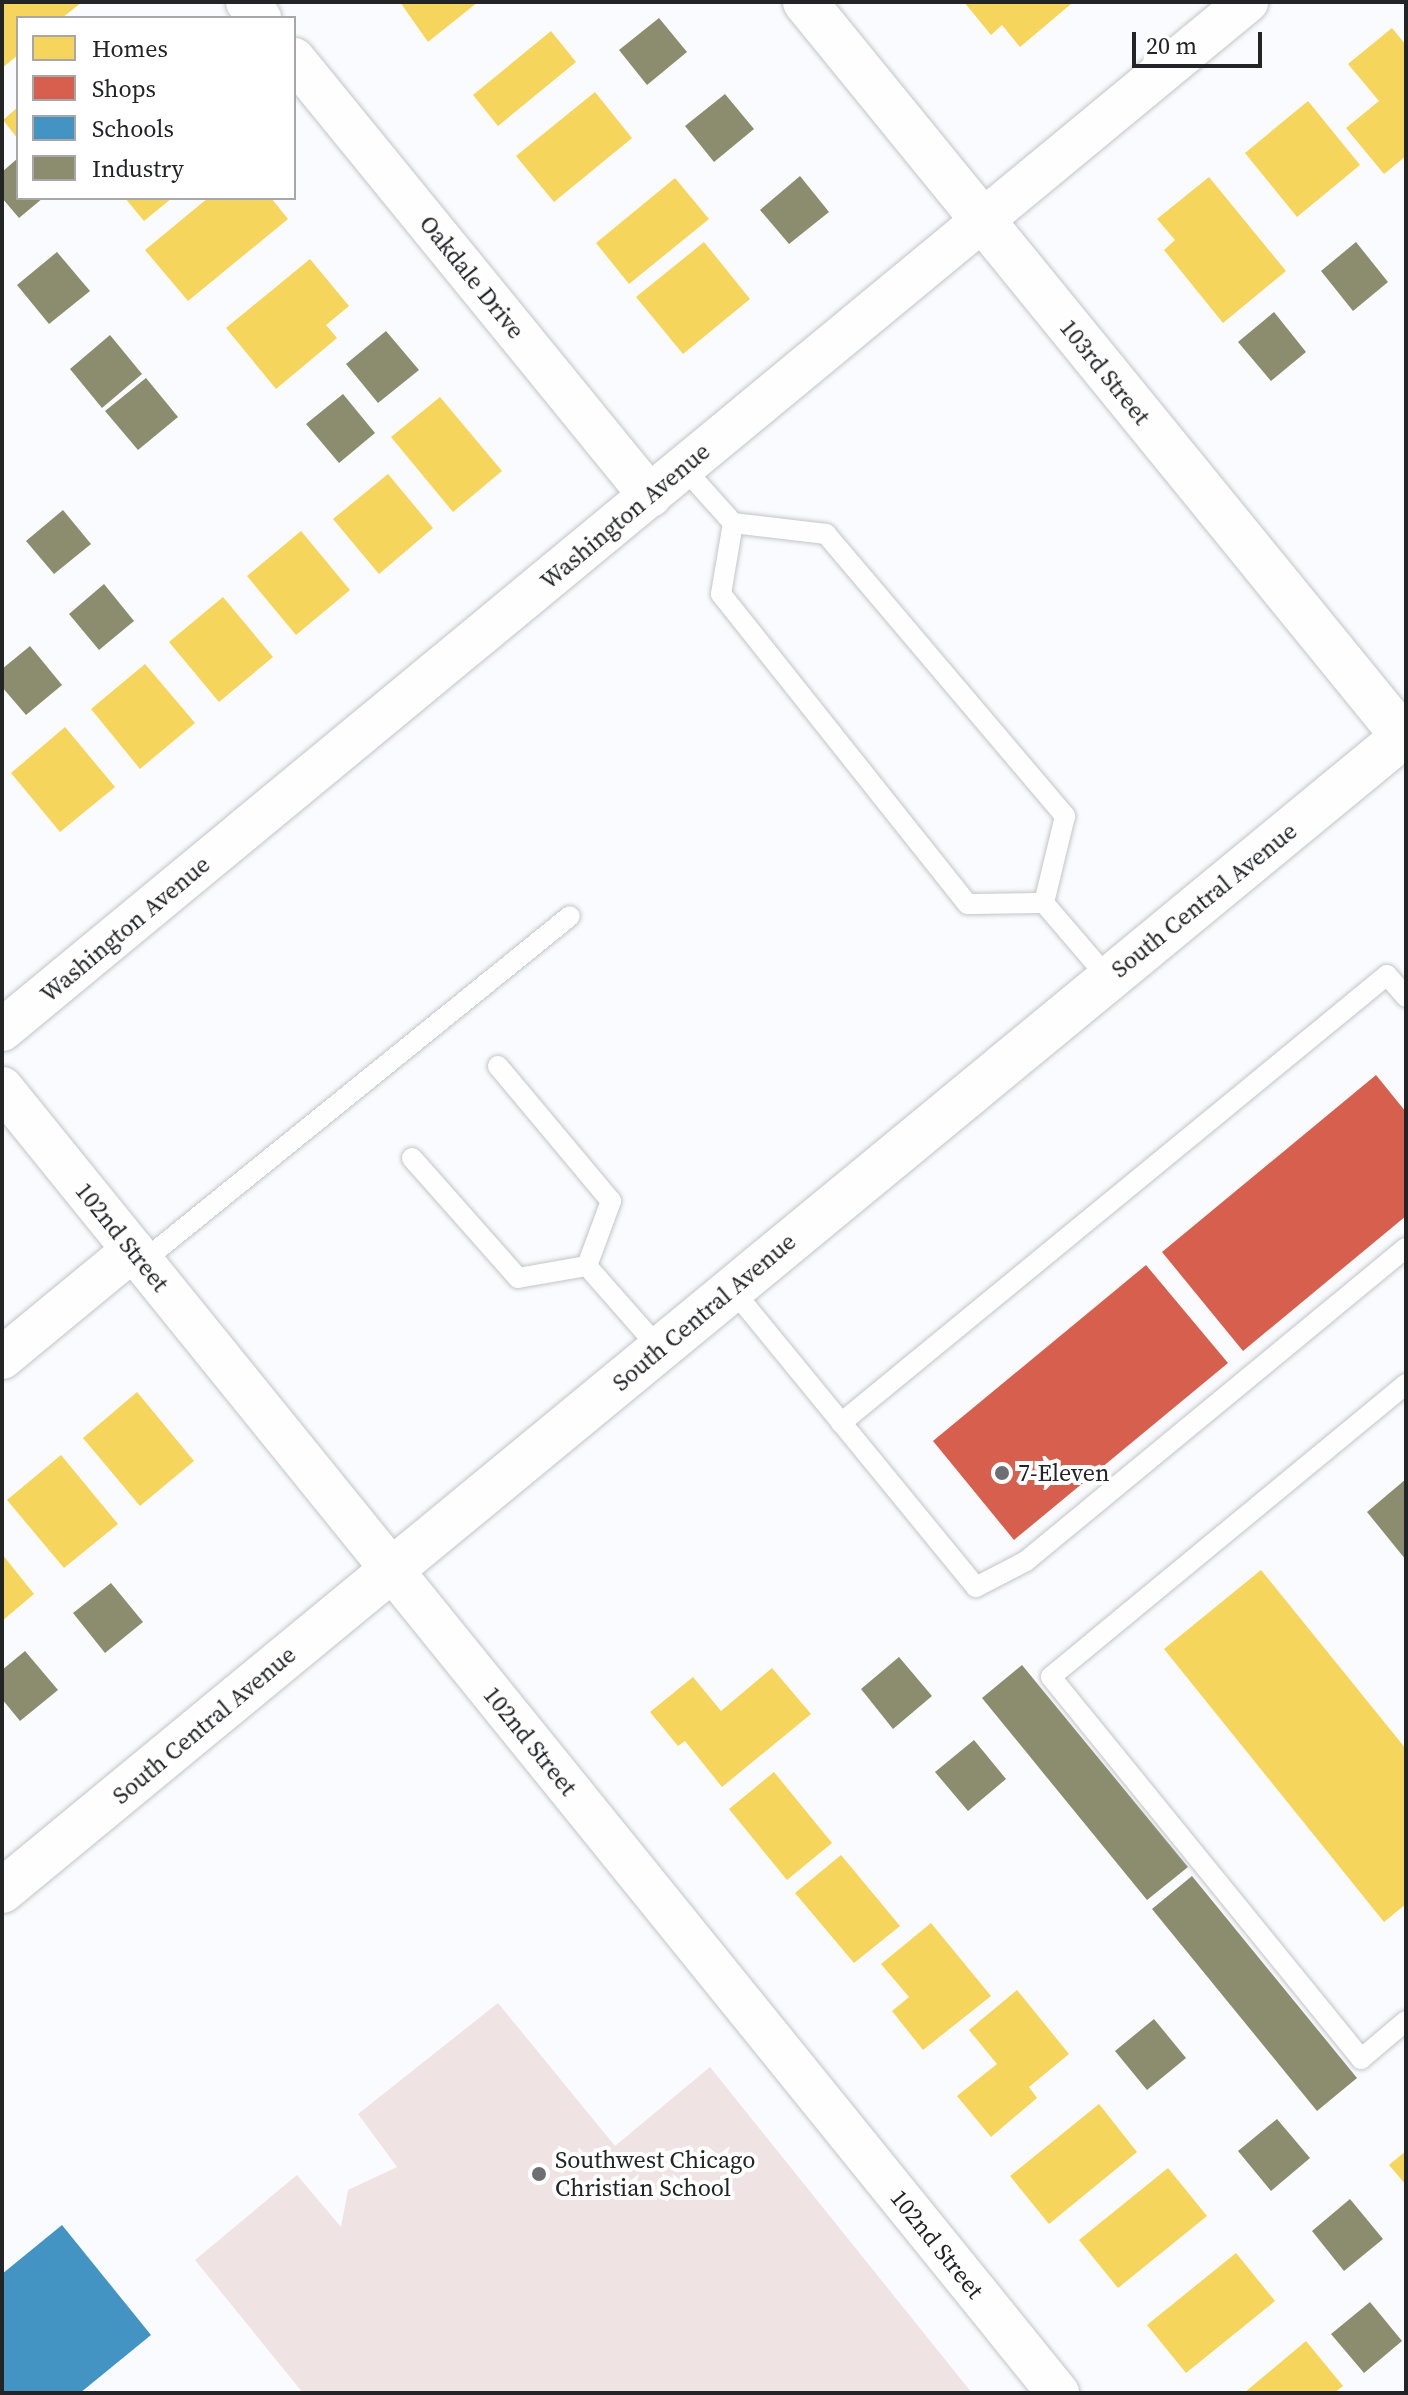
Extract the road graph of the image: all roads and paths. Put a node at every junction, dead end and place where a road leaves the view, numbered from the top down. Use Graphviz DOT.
graph roads {
  1 [pos="805,2"];
  2 [pos="1247,2"];
  3 [pos="296,61"];
  4 [pos="982,221"];
  5 [pos="683,467"];
  6 [pos="650,496"];
  7 [pos="733,523"];
  8 [pos="1405,737"];
  9 [pos="1044,903"];
  10 [pos="570,916"];
  11 [pos="1109,979"];
  12 [pos="1406,997"];
  13 [pos="2,1030"];
  14 [pos="498,1066"];
  15 [pos="2,1088"];
  16 [pos="412,1158"];
  17 [pos="1406,1248"];
  18 [pos="137,1256"];
  19 [pos="587,1266"];
  20 [pos="732,1289"];
  21 [pos="660,1349"];
  22 [pos="2,1358"];
  23 [pos="1406,1384"];
  24 [pos="841,1423"];
  25 [pos="392,1569"];
  26 [pos="2,1891"];
  27 [pos="1406,2021"];
  28 [pos="1058,2393"];
  1 -- 4 [label="street, 103rd Street"];
  2 -- 4 [label="street, Washington Avenue"];
  3 -- 6 [label="street, Oakdale Drive"];
  4 -- 5 [label="street, Washington Avenue"];
  4 -- 8 [label="street, 103rd Street"];
  5 -- 6 [label="street, Washington Avenue"];
  5 -- 7 [label="lane"];
  6 -- 13 [label="street, Washington Avenue"];
  7 -- 9 [label="lane"];
  7 -- 9 [label="lane"];
  8 -- 11 [label="street, South Central Avenue"];
  9 -- 11 [label="lane"];
  10 -- 18 [label="lane"];
  11 -- 20 [label="street, South Central Avenue"];
  12 -- 24 [label="lane"];
  14 -- 19 [label="lane"];
  15 -- 18 [label="street, 102nd Street"];
  16 -- 19 [label="lane"];
  17 -- 24 [label="lane"];
  18 -- 22 [label="street"];
  18 -- 25 [label="street, 102nd Street"];
  19 -- 21 [label="lane"];
  20 -- 21 [label="street, South Central Avenue"];
  20 -- 24 [label="lane"];
  21 -- 25 [label="street, South Central Avenue"];
  23 -- 27 [label="lane"];
  25 -- 26 [label="street, South Central Avenue"];
  25 -- 28 [label="street, 102nd Street"];
}
